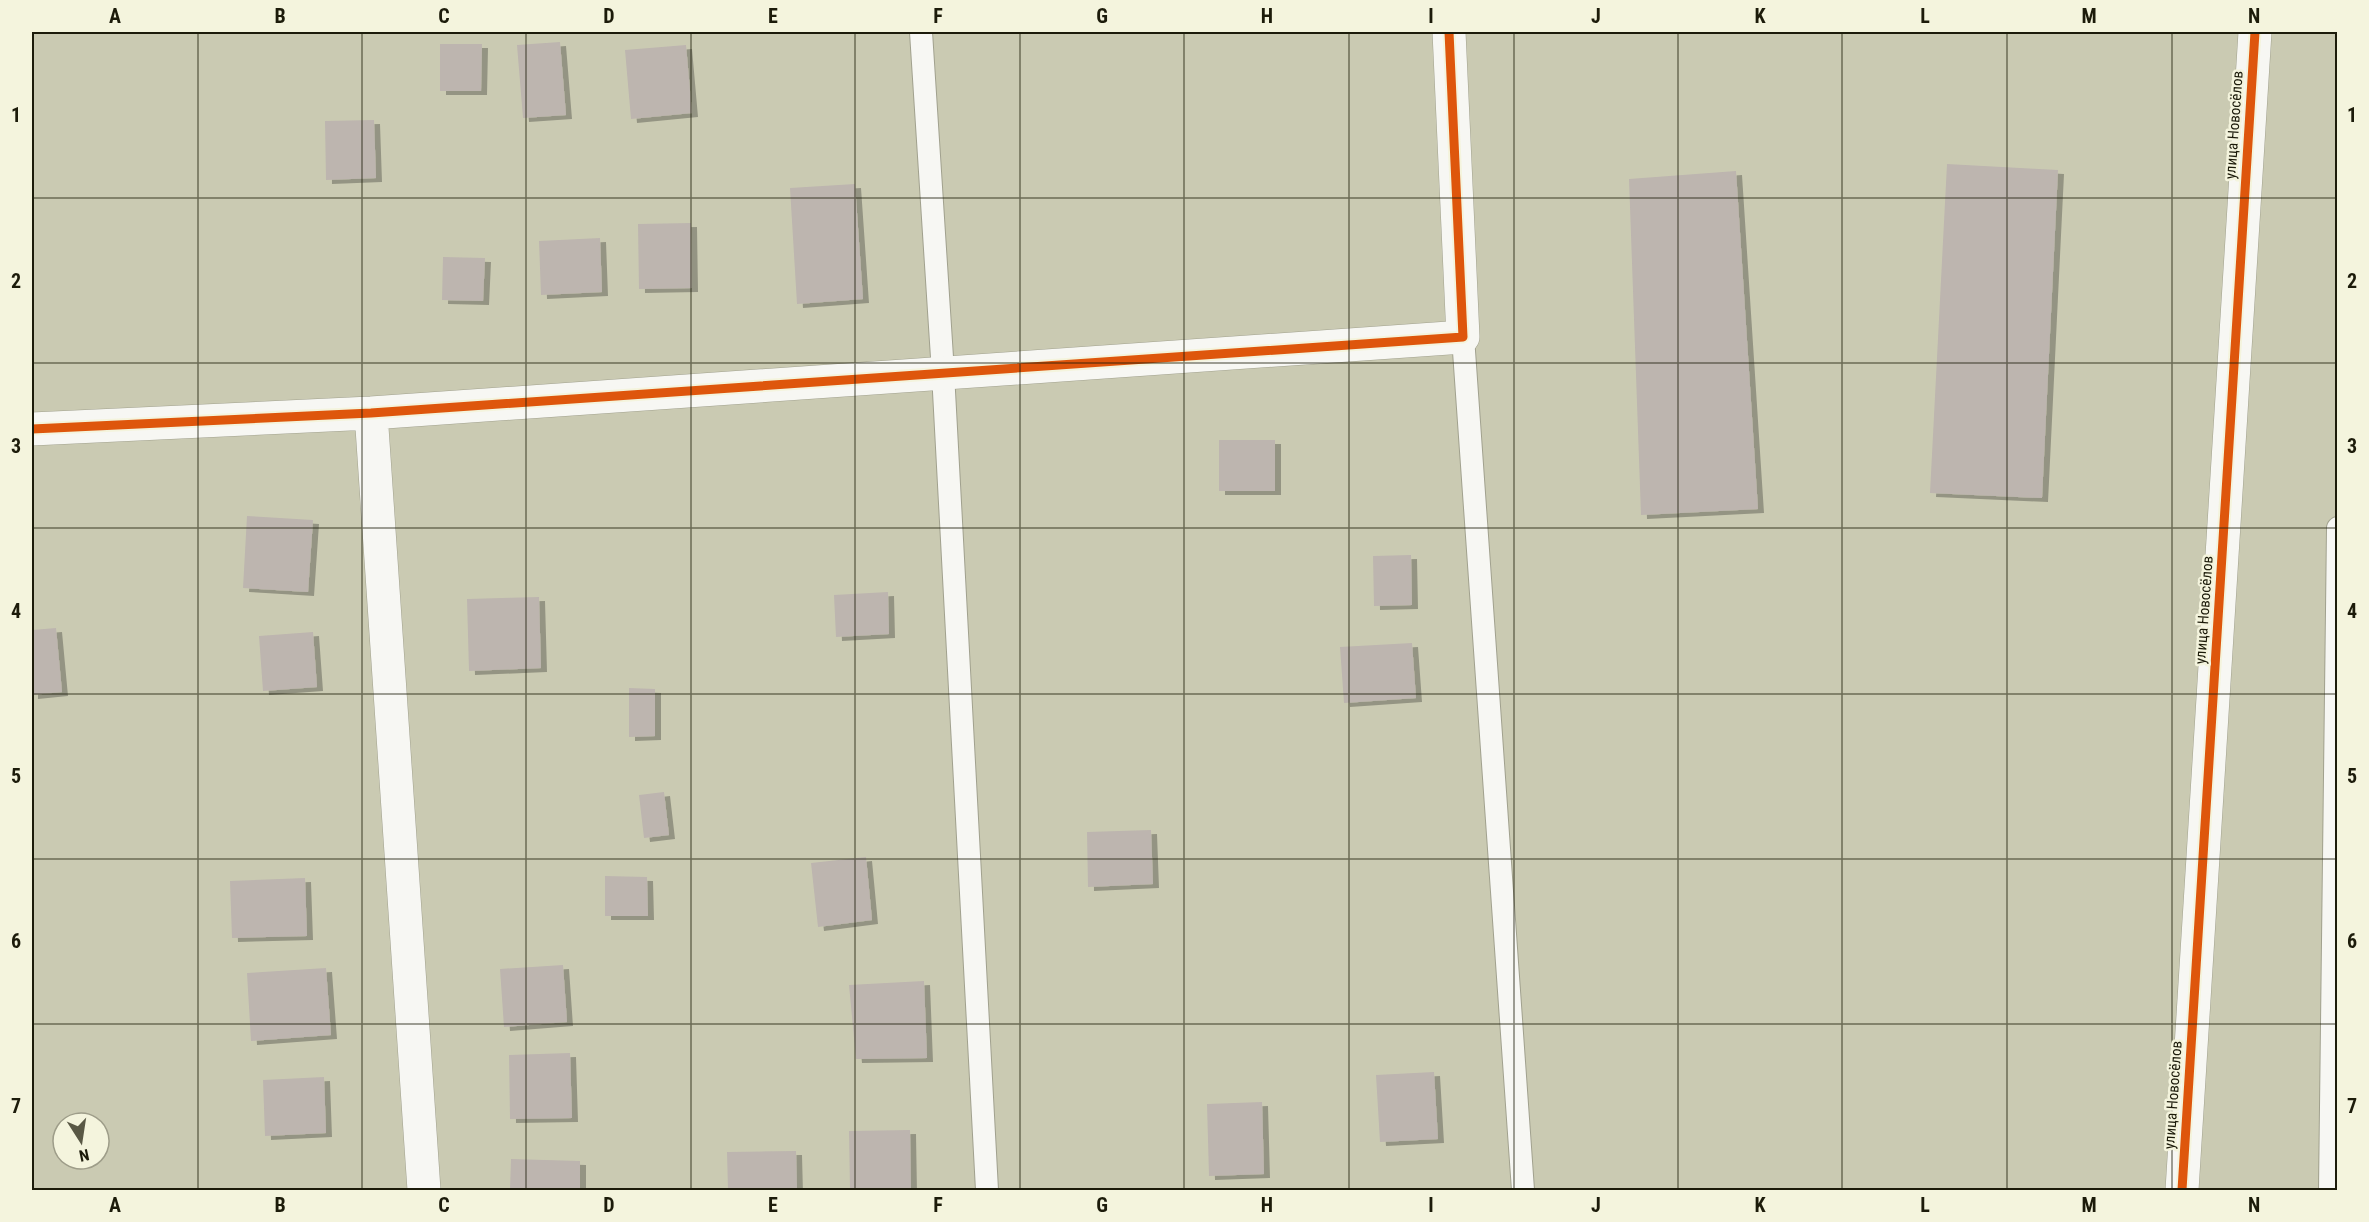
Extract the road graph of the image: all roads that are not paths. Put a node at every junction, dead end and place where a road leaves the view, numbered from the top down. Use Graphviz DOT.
graph roads {
  1 [pos="921,32"];
  2 [pos="1449,32"];
  3 [pos="2255,32"];
  4 [pos="1463,337"];
  5 [pos="943,373"];
  6 [pos="371,412"];
  7 [pos="32,429"];
  8 [pos="2337,528"];
  9 [pos="423,1191"];
  10 [pos="987,1191"];
  11 [pos="1523,1191"];
  12 [pos="2182,1191"];
  13 [pos="2330,1191"];
  1 -- 5 [label="lane"];
  2 -- 4 [label="street"];
  3 -- 12 [label="street, улица Новосёлов"];
  4 -- 5 [label="street"];
  4 -- 11 [label="lane"];
  5 -- 6 [label="street"];
  5 -- 10 [label="lane"];
  6 -- 7 [label="street"];
  6 -- 9 [label="street"];
  8 -- 13 [label="lane"];
}
